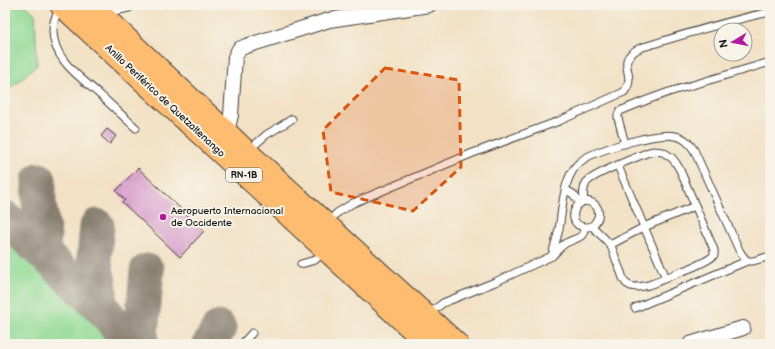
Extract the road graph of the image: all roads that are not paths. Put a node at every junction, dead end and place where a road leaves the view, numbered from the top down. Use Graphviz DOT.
graph roads {
  1 [pos="127,5"];
  2 [pos="429,5"];
  3 [pos="61,6"];
  4 [pos="94,8"];
  5 [pos="770,12"];
  6 [pos="770,62"];
  7 [pos="292,119"];
  8 [pos="136,128"];
  9 [pos="227,132"];
  10 [pos="625,144"];
  11 [pos="248,152"];
  12 [pos="618,166"];
  13 [pos="566,190"];
  14 [pos="582,202"];
  15 [pos="695,206"];
  16 [pos="326,224"];
  17 [pos="592,226"];
  18 [pos="584,227"];
  19 [pos="644,227"];
  20 [pos="610,245"];
  21 [pos="326,250"];
  22 [pos="552,256"];
  23 [pos="770,256"];
  24 [pos="747,261"];
  25 [pos="301,264"];
  26 [pos="666,278"];
  27 [pos="635,308"];
  28 [pos="420,323"];
  29 [pos="742,328"];
  30 [pos="252,333"];
  31 [pos="242,344"];
  32 [pos="428,344"];
  33 [pos="439,344"];
  34 [pos="457,344"];
  35 [pos="690,344"];
  1 -- 4 [label="street"];
  2 -- 9 [label="street"];
  3 -- 8 [label="lane"];
  3 -- 21 [label="highway, Anillo Periférico de Quetzaltenango / RN-1B"];
  4 -- 9 [label="highway, Anillo Periférico de Quetzaltenango / RN-1B"];
  5 -- 16 [label="lane"];
  6 -- 10 [label="lane"];
  7 -- 11 [label="lane"];
  9 -- 11 [label="highway, Anillo Periférico de Quetzaltenango / RN-1B"];
  10 -- 13 [label="lane"];
  10 -- 24 [label="lane"];
  11 -- 16 [label="highway, Anillo Periférico de Quetzaltenango / RN-1B"];
  12 -- 14 [label="lane"];
  12 -- 15 [label="lane"];
  12 -- 19 [label="lane"];
  13 -- 14 [label="lane"];
  13 -- 22 [label="lane"];
  14 -- 17 [label="lane"];
  14 -- 18 [label="lane"];
  15 -- 19 [label="lane"];
  15 -- 26 [label="lane"];
  16 -- 28 [label="highway, Anillo Periférico de Quetzaltenango / RN-1B"];
  17 -- 18 [label="lane"];
  17 -- 20 [label="lane"];
  18 -- 22 [label="lane"];
  19 -- 20 [label="lane"];
  19 -- 26 [label="lane"];
  20 -- 26 [label="lane"];
  21 -- 25 [label="lane"];
  21 -- 28 [label="highway, Anillo Periférico de Quetzaltenango / RN-1B"];
  22 -- 28 [label="lane"];
  23 -- 24 [label="lane"];
  24 -- 27 [label="lane"];
  28 -- 32 [label="highway, Anillo Periférico de Quetzaltenango / RN-1B"];
  28 -- 33 [label="highway"];
  28 -- 34 [label="highway, Anillo Periférico de Quetzaltenango / RN-1B"];
  29 -- 35 [label="street"];
  30 -- 31 [label="lane"];
}
